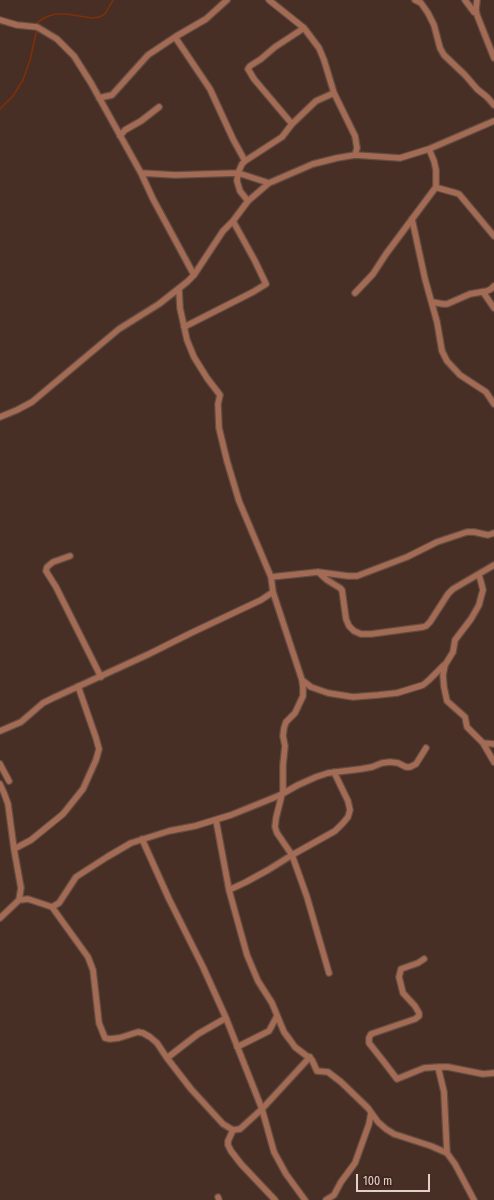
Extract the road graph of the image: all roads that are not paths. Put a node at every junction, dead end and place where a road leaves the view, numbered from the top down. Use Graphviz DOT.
graph roads {
  1 [pos="227,0"];
  2 [pos="269,0"];
  3 [pos="415,0"];
  4 [pos="465,0"];
  5 [pos="477,0"];
  6 [pos="474,12"];
  7 [pos="0,20"];
  8 [pos="304,28"];
  9 [pos="175,37"];
  10 [pos="494,58"];
  11 [pos="334,93"];
  12 [pos="99,98"];
  13 [pos="494,105"];
  14 [pos="159,107"];
  15 [pos="494,121"];
  16 [pos="292,124"];
  17 [pos="120,136"];
  18 [pos="429,149"];
  19 [pos="355,155"];
  20 [pos="245,161"];
  21 [pos="140,173"];
  22 [pos="238,173"];
  23 [pos="269,183"];
  24 [pos="436,187"];
  25 [pos="248,201"];
  26 [pos="412,219"];
  27 [pos="233,221"];
  28 [pos="494,236"];
  29 [pos="194,275"];
  30 [pos="494,286"];
  31 [pos="179,288"];
  32 [pos="483,292"];
  33 [pos="355,293"];
  34 [pos="432,302"];
  35 [pos="494,308"];
  36 [pos="184,327"];
  37 [pos="494,404"];
  38 [pos="0,417"];
  39 [pos="494,535"];
  40 [pos="70,556"];
  41 [pos="494,565"];
  42 [pos="318,572"];
  43 [pos="479,574"];
  44 [pos="271,577"];
  45 [pos="273,592"];
  46 [pos="445,665"];
  47 [pos="101,677"];
  48 [pos="302,680"];
  49 [pos="78,686"];
  50 [pos="0,731"];
  51 [pos="483,743"];
  52 [pos="494,744"];
  53 [pos="426,748"];
  54 [pos="494,762"];
  55 [pos="0,764"];
  56 [pos="334,772"];
  57 [pos="9,781"];
  58 [pos="0,784"];
  59 [pos="282,794"];
  60 [pos="216,820"];
  61 [pos="142,839"];
  62 [pos="14,849"];
  63 [pos="292,855"];
  64 [pos="229,890"];
  65 [pos="19,900"];
  66 [pos="52,907"];
  67 [pos="0,918"];
  68 [pos="424,959"];
  69 [pos="329,972"];
  70 [pos="277,1016"];
  71 [pos="226,1018"];
  72 [pos="237,1047"];
  73 [pos="310,1057"];
  74 [pos="167,1058"];
  75 [pos="438,1067"];
  76 [pos="494,1073"];
  77 [pos="262,1109"];
  78 [pos="371,1113"];
  79 [pos="233,1130"];
  80 [pos="447,1153"];
  81 [pos="275,1200"];
  82 [pos="305,1200"];
  83 [pos="326,1200"];
  84 [pos="475,1200"];
  1 -- 9 [label="street"];
  2 -- 8 [label="street"];
  3 -- 13 [label="street"];
  4 -- 6 [label="street"];
  5 -- 10 [label="street"];
  7 -- 12 [label="street"];
  8 -- 11 [label="street"];
  8 -- 16 [label="street"];
  9 -- 12 [label="street"];
  9 -- 20 [label="street"];
  11 -- 16 [label="street"];
  11 -- 19 [label="street"];
  12 -- 17 [label="street"];
  14 -- 17 [label="street"];
  15 -- 18 [label="street"];
  16 -- 20 [label="street"];
  17 -- 21 [label="street"];
  18 -- 19 [label="street"];
  18 -- 24 [label="street"];
  19 -- 23 [label="street"];
  20 -- 22 [label="street"];
  21 -- 22 [label="street"];
  21 -- 29 [label="street"];
  22 -- 23 [label="street"];
  22 -- 25 [label="street"];
  23 -- 25 [label="street"];
  24 -- 26 [label="street"];
  24 -- 28 [label="street"];
  25 -- 27 [label="street"];
  26 -- 33 [label="street"];
  26 -- 34 [label="street"];
  27 -- 29 [label="street"];
  27 -- 36 [label="street"];
  29 -- 31 [label="street"];
  30 -- 32 [label="street"];
  31 -- 36 [label="street"];
  31 -- 38 [label="street"];
  32 -- 34 [label="street"];
  32 -- 35 [label="street"];
  34 -- 37 [label="street"];
  36 -- 44 [label="street"];
  39 -- 42 [label="street"];
  40 -- 47 [label="street"];
  41 -- 43 [label="street"];
  42 -- 43 [label="street"];
  42 -- 44 [label="street"];
  43 -- 46 [label="street"];
  44 -- 45 [label="street"];
  45 -- 47 [label="street"];
  45 -- 48 [label="street"];
  46 -- 48 [label="street"];
  46 -- 51 [label="street"];
  47 -- 49 [label="street"];
  48 -- 59 [label="street"];
  49 -- 50 [label="street"];
  49 -- 62 [label="street"];
  51 -- 52 [label="street"];
  51 -- 54 [label="street"];
  53 -- 56 [label="street"];
  55 -- 57 [label="street"];
  56 -- 59 [label="street"];
  56 -- 63 [label="street"];
  58 -- 62 [label="street"];
  59 -- 60 [label="street"];
  59 -- 63 [label="street"];
  60 -- 61 [label="street"];
  60 -- 64 [label="street"];
  61 -- 66 [label="street"];
  61 -- 71 [label="street"];
  62 -- 65 [label="street"];
  63 -- 64 [label="street"];
  63 -- 69 [label="street"];
  64 -- 70 [label="street"];
  65 -- 66 [label="street"];
  65 -- 67 [label="street"];
  66 -- 74 [label="street"];
  68 -- 75 [label="street"];
  70 -- 72 [label="street"];
  70 -- 73 [label="street"];
  71 -- 72 [label="street"];
  71 -- 74 [label="street"];
  72 -- 77 [label="street"];
  73 -- 77 [label="street"];
  73 -- 78 [label="street"];
  74 -- 79 [label="street"];
  75 -- 76 [label="street"];
  75 -- 80 [label="street"];
  77 -- 79 [label="street"];
  77 -- 82 [label="street"];
  78 -- 80 [label="street"];
  78 -- 83 [label="street"];
  79 -- 81 [label="street"];
  80 -- 84 [label="street"];
}
